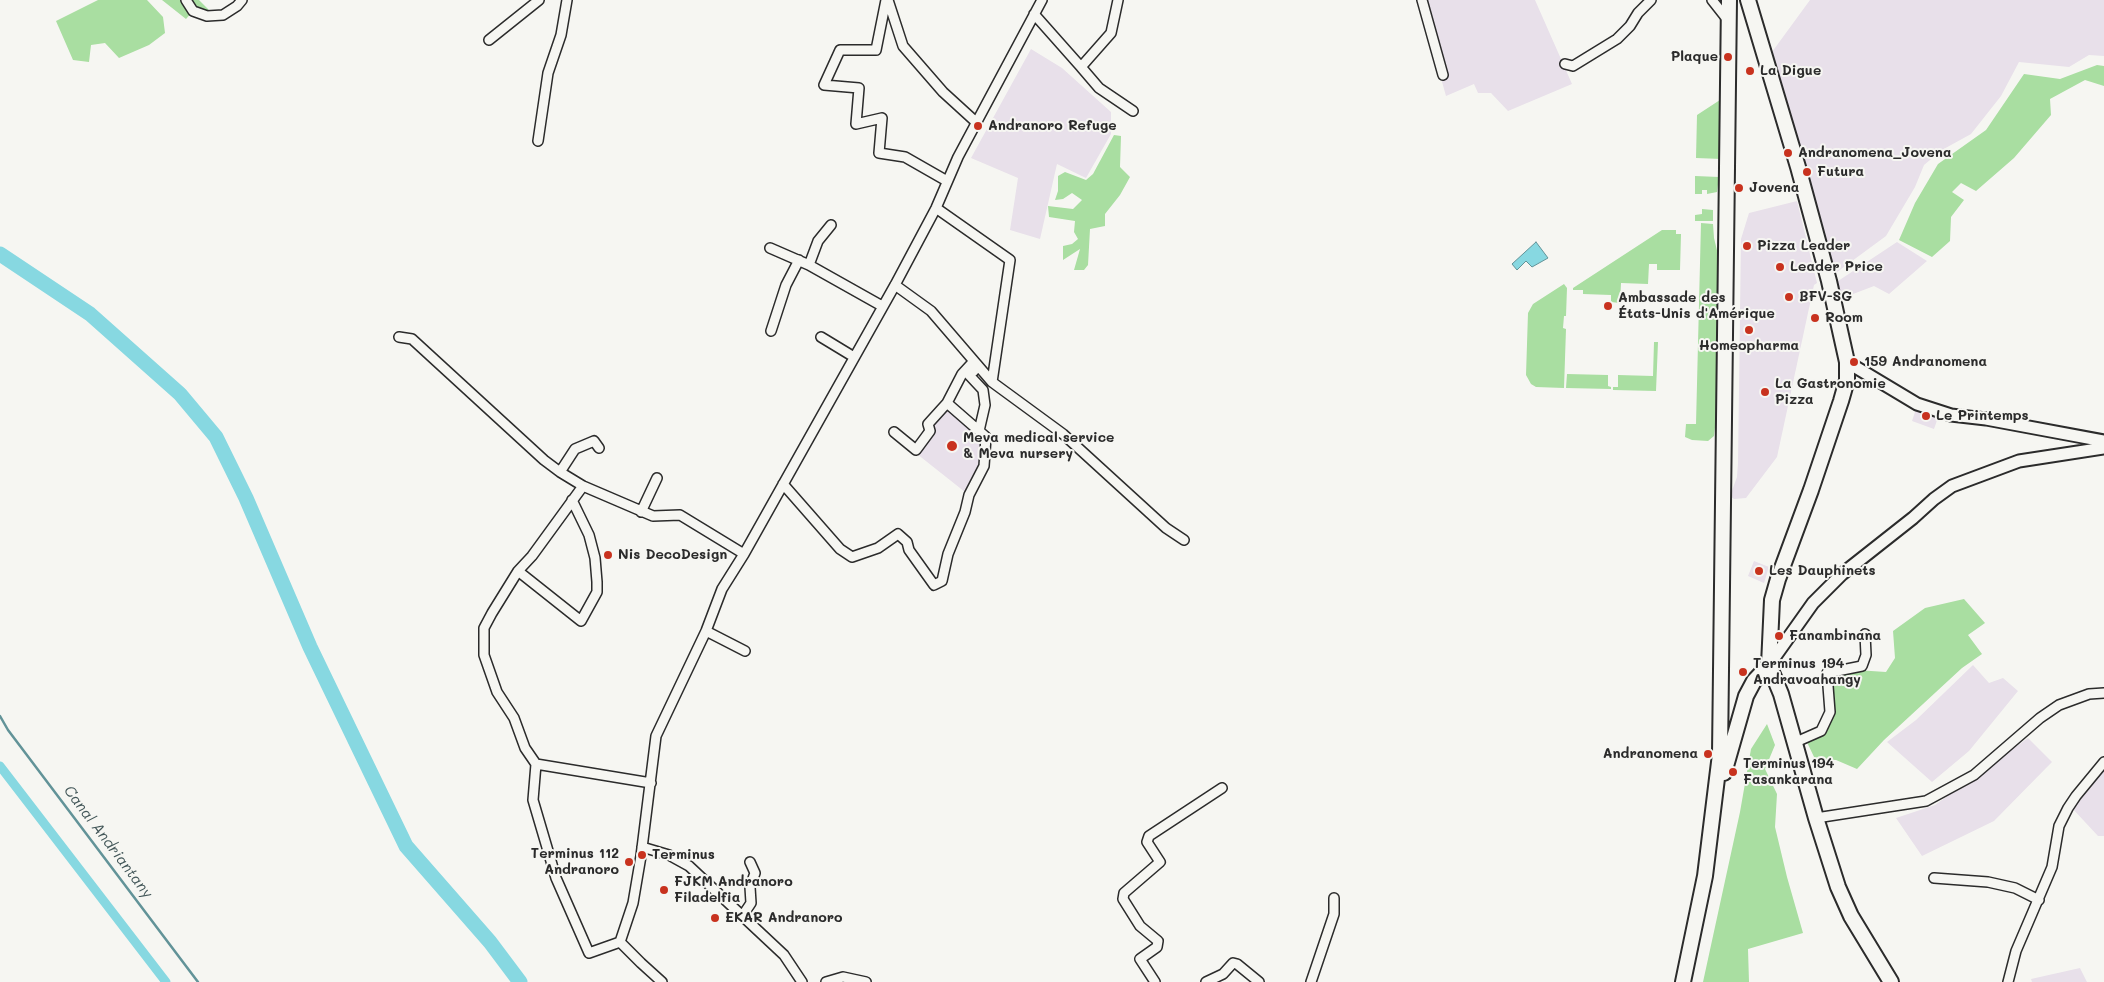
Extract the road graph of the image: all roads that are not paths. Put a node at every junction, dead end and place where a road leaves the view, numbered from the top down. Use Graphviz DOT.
graph roads {
  1 [pos="186,0"];
  2 [pos="242,0"];
  3 [pos="540,0"];
  4 [pos="566,0"];
  5 [pos="887,0"];
  6 [pos="1042,0"];
  7 [pos="1118,0"];
  8 [pos="1422,0"];
  9 [pos="1651,0"];
  10 [pos="1712,0"];
  11 [pos="1727,0"];
  12 [pos="1749,0"];
  13 [pos="1034,14"];
  14 [pos="1727,19"];
  15 [pos="489,40"];
  16 [pos="1565,64"];
  17 [pos="1081,68"];
  18 [pos="1443,75"];
  19 [pos="1133,111"];
  20 [pos="977,123"];
  21 [pos="538,142"];
  22 [pos="947,180"];
  23 [pos="936,208"];
  24 [pos="831,225"];
  25 [pos="770,248"];
  26 [pos="799,260"];
  27 [pos="809,265"];
  28 [pos="895,286"];
  29 [pos="882,306"];
  30 [pos="771,330"];
  31 [pos="399,337"];
  32 [pos="821,337"];
  33 [pos="854,357"];
  34 [pos="974,361"];
  35 [pos="1847,362"];
  36 [pos="992,382"];
  37 [pos="946,403"];
  38 [pos="979,431"];
  39 [pos="894,432"];
  40 [pos="2104,441"];
  41 [pos="599,448"];
  42 [pos="2104,448"];
  43 [pos="560,472"];
  44 [pos="658,478"];
  45 [pos="783,484"];
  46 [pos="583,486"];
  47 [pos="572,500"];
  48 [pos="641,512"];
  49 [pos="1184,540"];
  50 [pos="744,554"];
  51 [pos="518,571"];
  52 [pos="706,631"];
  53 [pos="1865,634"];
  54 [pos="745,651"];
  55 [pos="1769,664"];
  56 [pos="2104,693"];
  57 [pos="1796,742"];
  58 [pos="2104,762"];
  59 [pos="536,764"];
  60 [pos="650,783"];
  61 [pos="1222,788"];
  62 [pos="1714,809"];
  63 [pos="1816,818"];
  64 [pos="642,847"];
  65 [pos="750,862"];
  66 [pos="1934,878"];
  67 [pos="1334,898"];
  68 [pos="2039,900"];
  69 [pos="743,915"];
  70 [pos="620,942"];
  71 [pos="662,982"];
  72 [pos="802,982"];
  73 [pos="826,982"];
  74 [pos="866,982"];
  75 [pos="1155,982"];
  76 [pos="1206,982"];
  77 [pos="1259,982"];
  78 [pos="1311,982"];
  79 [pos="1683,982"];
  80 [pos="1891,982"];
  81 [pos="2008,982"];
  1 -- 2 [label="street"];
  3 -- 15 [label="street"];
  4 -- 21 [label="street"];
  5 -- 20 [label="street"];
  5 -- 22 [label="street"];
  6 -- 13 [label="street"];
  7 -- 17 [label="street"];
  8 -- 18 [label="street"];
  9 -- 16 [label="street"];
  10 -- 14 [label="street"];
  11 -- 14 [label="main road"];
  12 -- 35 [label="main road"];
  13 -- 17 [label="street"];
  13 -- 20 [label="street"];
  14 -- 62 [label="main road"];
  17 -- 19 [label="street"];
  20 -- 22 [label="street"];
  22 -- 23 [label="street"];
  23 -- 28 [label="street"];
  23 -- 36 [label="street"];
  24 -- 27 [label="street"];
  25 -- 26 [label="street"];
  26 -- 27 [label="street"];
  26 -- 30 [label="street"];
  27 -- 29 [label="street"];
  28 -- 29 [label="street"];
  28 -- 34 [label="street"];
  29 -- 33 [label="street"];
  31 -- 43 [label="street"];
  32 -- 33 [label="street"];
  33 -- 45 [label="street"];
  34 -- 36 [label="street"];
  34 -- 37 [label="street"];
  34 -- 38 [label="street"];
  35 -- 40 [label="street"];
  35 -- 55 [label="main road"];
  36 -- 49 [label="street"];
  37 -- 38 [label="street"];
  37 -- 39 [label="street"];
  38 -- 45 [label="street"];
  41 -- 43 [label="street"];
  42 -- 55 [label="street"];
  43 -- 46 [label="street"];
  44 -- 48 [label="street"];
  45 -- 50 [label="street"];
  46 -- 47 [label="street"];
  46 -- 48 [label="street"];
  47 -- 51 [label="street"];
  47 -- 51 [label="street"];
  48 -- 50 [label="street"];
  50 -- 52 [label="street"];
  51 -- 59 [label="street"];
  52 -- 54 [label="street"];
  52 -- 60 [label="street"];
  53 -- 57 [label="street"];
  55 -- 57 [label="main road"];
  55 -- 62 [label="main road"];
  56 -- 63 [label="street"];
  57 -- 63 [label="main road"];
  58 -- 68 [label="street"];
  59 -- 60 [label="street"];
  59 -- 70 [label="street"];
  60 -- 64 [label="street"];
  61 -- 75 [label="street"];
  62 -- 79 [label="main road"];
  63 -- 80 [label="main road"];
  64 -- 69 [label="street"];
  64 -- 70 [label="street"];
  65 -- 69 [label="street"];
  66 -- 68 [label="street"];
  67 -- 78 [label="street"];
  68 -- 81 [label="street"];
  69 -- 72 [label="street"];
  70 -- 71 [label="street"];
  73 -- 74 [label="street"];
  76 -- 77 [label="street"];
}
